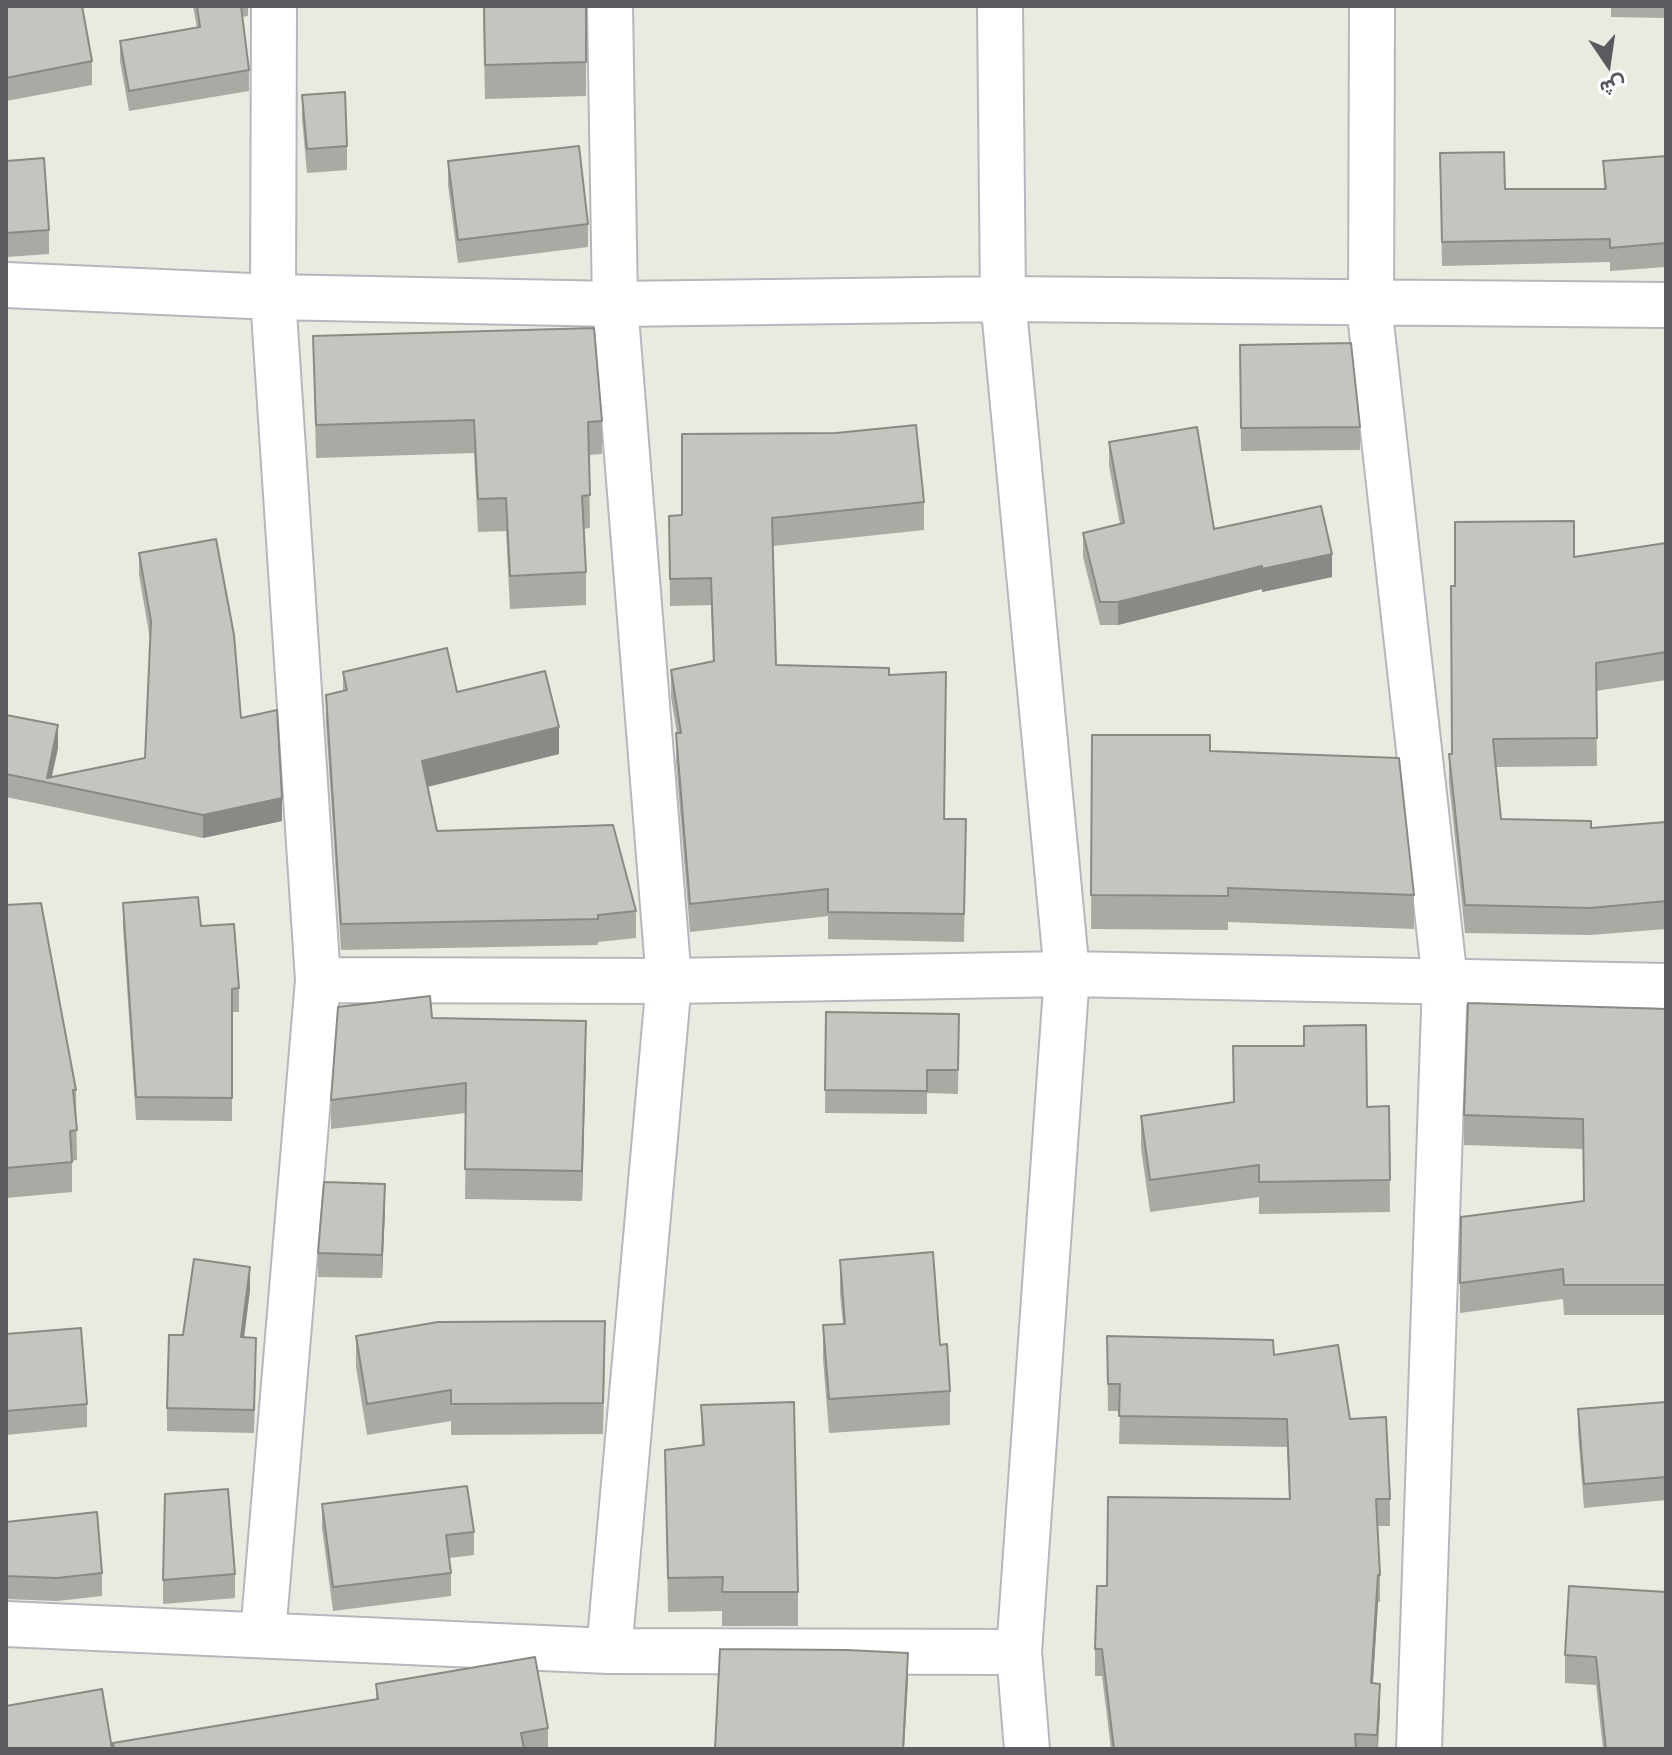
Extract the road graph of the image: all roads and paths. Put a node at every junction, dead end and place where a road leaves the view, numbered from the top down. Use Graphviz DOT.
graph roads {
  1 [pos="274,6"];
  2 [pos="610,6"];
  3 [pos="1000,6"];
  4 [pos="1372,6"];
  5 [pos="6,285"];
  6 [pos="273,297"];
  7 [pos="1003,299"];
  8 [pos="1370,302"];
  9 [pos="615,304"];
  10 [pos="1666,305"];
  11 [pos="1067,974"];
  12 [pos="318,980"];
  13 [pos="669,981"];
  14 [pos="1445,981"];
  15 [pos="1666,986"];
  16 [pos="6,1624"];
  17 [pos="263,1634"];
  18 [pos="609,1651"];
  19 [pos="1019,1652"];
  20 [pos="1027,1749"];
  21 [pos="1419,1749"];
  1 -- 6 [label="street"];
  2 -- 9 [label="street"];
  3 -- 7 [label="street"];
  4 -- 8 [label="street"];
  5 -- 6 [label="street"];
  6 -- 9 [label="street"];
  6 -- 12 [label="street"];
  7 -- 8 [label="street"];
  7 -- 9 [label="street"];
  7 -- 11 [label="street"];
  8 -- 10 [label="street"];
  8 -- 14 [label="street"];
  9 -- 13 [label="street"];
  11 -- 13 [label="street"];
  11 -- 14 [label="street"];
  11 -- 19 [label="street"];
  12 -- 13 [label="street"];
  12 -- 17 [label="street"];
  13 -- 18 [label="street"];
  14 -- 15 [label="street"];
  14 -- 21 [label="street"];
  16 -- 17 [label="street"];
  17 -- 18 [label="street"];
  18 -- 19 [label="street"];
  19 -- 20 [label="street"];
}
